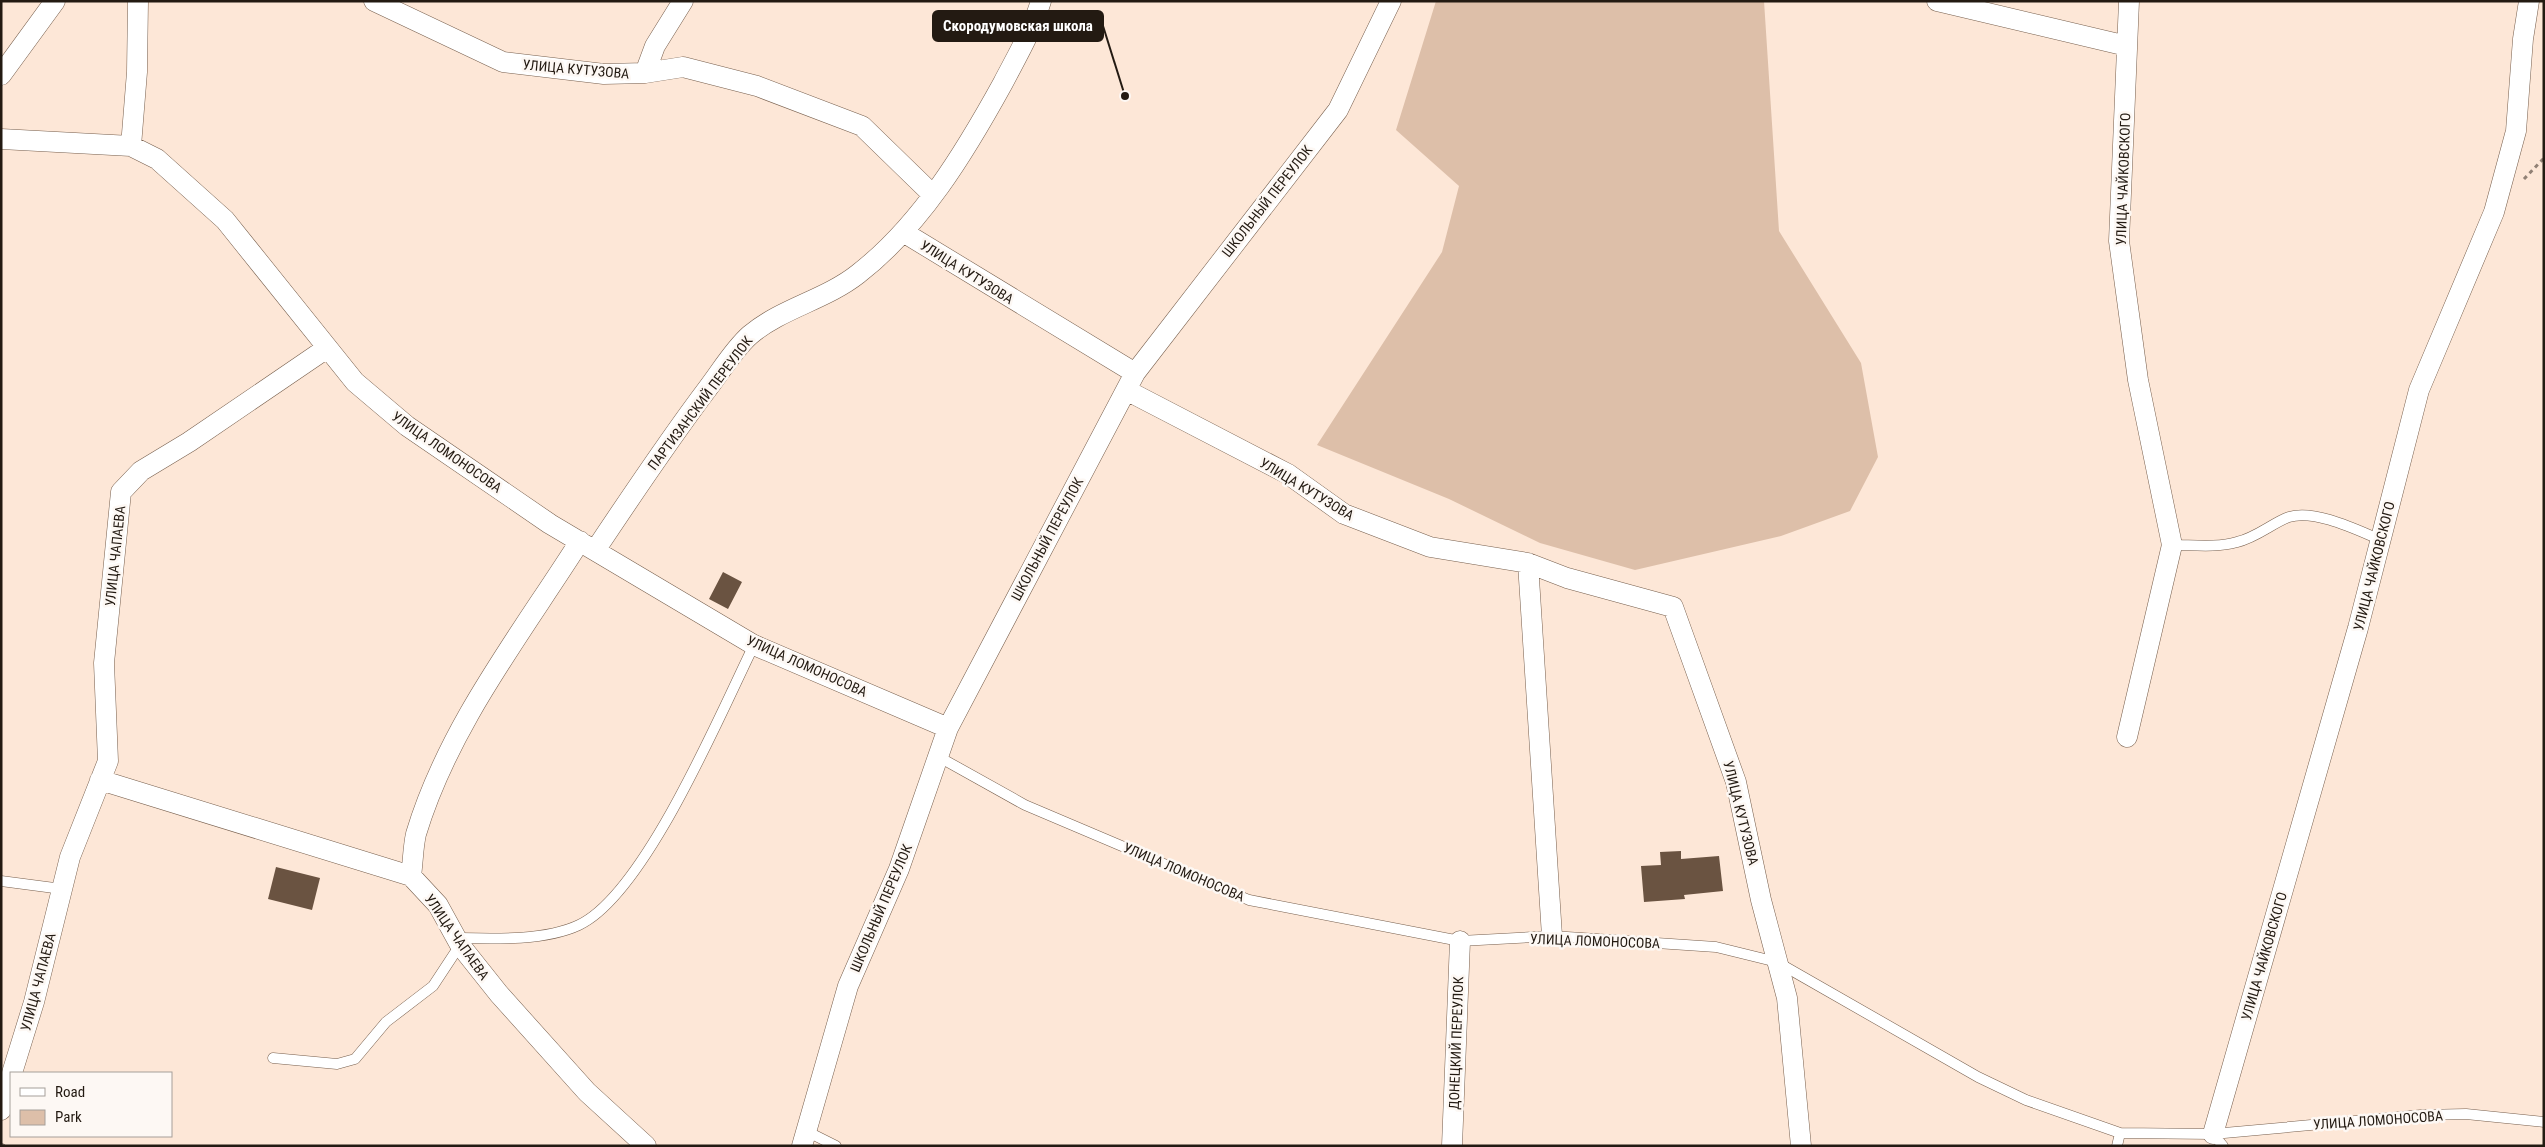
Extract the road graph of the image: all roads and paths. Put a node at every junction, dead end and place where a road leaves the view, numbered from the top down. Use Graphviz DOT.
graph roads {
  1 [pos="55,1"];
  2 [pos="138,1"];
  3 [pos="374,1"];
  4 [pos="683,1"];
  5 [pos="1041,1"];
  6 [pos="1390,1"];
  7 [pos="1938,1"];
  8 [pos="2129,1"];
  9 [pos="2529,1"];
  10 [pos="2127,46"];
  11 [pos="645,73"];
  12 [pos="1,75"];
  13 [pos="1,139"];
  14 [pos="131,146"];
  15 [pos="932,196"];
  16 [pos="903,232"];
  17 [pos="326,348"];
  18 [pos="1130,382"];
  19 [pos="2381,540"];
  20 [pos="588,545"];
  21 [pos="2172,545"];
  22 [pos="1528,563"];
  23 [pos="754,645"];
  24 [pos="948,728"];
  25 [pos="2127,737"];
  26 [pos="939,757"];
  27 [pos="100,780"];
  28 [pos="412,876"];
  29 [pos="1,881"];
  30 [pos="62,889"];
  31 [pos="1552,936"];
  32 [pos="458,941"];
  33 [pos="1460,941"];
  34 [pos="1777,962"];
  35 [pos="273,1058"];
  36 [pos="13,1072"];
  37 [pos="10,1081"];
  38 [pos="1,1110"];
  39 [pos="2544,1122"];
  40 [pos="2120,1133"];
  41 [pos="804,1138"];
  42 [pos="2218,1140"];
  43 [pos="1,1144"];
  44 [pos="5,1146"];
  45 [pos="646,1146"];
  46 [pos="836,1146"];
  47 [pos="1452,1146"];
  48 [pos="1800,1146"];
  49 [pos="2118,1146"];
  1 -- 12 [label="street"];
  2 -- 14 [label="street"];
  3 -- 11 [label="street, УЛИЦА КУТУЗОВА"];
  4 -- 11 [label="street"];
  5 -- 15 [label="street, ПАРТИЗАНСКИЙ ПЕРЕУЛОК"];
  6 -- 18 [label="street, ШКОЛЬНЫЙ ПЕРЕУЛОК"];
  7 -- 10 [label="street"];
  8 -- 10 [label="street, УЛИЦА ЧАЙКОВСКОГО"];
  9 -- 19 [label="street, УЛИЦА ЧАЙКОВСКОГО"];
  10 -- 21 [label="street, УЛИЦА ЧАЙКОВСКОГО"];
  11 -- 15 [label="street, УЛИЦА КУТУЗОВА"];
  13 -- 14 [label="street, УЛИЦА ЛОМОНОСОВА"];
  14 -- 17 [label="street, УЛИЦА ЛОМОНОСОВА"];
  15 -- 16 [label="street, ПАРТИЗАНСКИЙ ПЕРЕУЛОК"];
  16 -- 18 [label="street, УЛИЦА КУТУЗОВА"];
  16 -- 20 [label="street, ПАРТИЗАНСКИЙ ПЕРЕУЛОК"];
  17 -- 20 [label="street, УЛИЦА ЛОМОНОСОВА"];
  17 -- 27 [label="street, УЛИЦА ЧАПАЕВА"];
  18 -- 22 [label="street, УЛИЦА КУТУЗОВА"];
  18 -- 24 [label="street, ШКОЛЬНЫЙ ПЕРЕУЛОК"];
  19 -- 21 [label="lane"];
  19 -- 42 [label="street, УЛИЦА ЧАЙКОВСКОГО"];
  20 -- 23 [label="street, УЛИЦА ЛОМОНОСОВА"];
  20 -- 28 [label="street, ПАРТИЗАНСКИЙ ПЕРЕУЛОК"];
  21 -- 25 [label="street, УЛИЦА ЧАЙКОВСКОГО"];
  22 -- 31 [label="street"];
  22 -- 34 [label="street, УЛИЦА КУТУЗОВА"];
  23 -- 24 [label="street, УЛИЦА ЛОМОНОСОВА"];
  23 -- 32 [label="lane"];
  24 -- 26 [label="street, ШКОЛЬНЫЙ ПЕРЕУЛОК"];
  26 -- 33 [label="lane, УЛИЦА ЛОМОНОСОВА"];
  26 -- 41 [label="street, ШКОЛЬНЫЙ ПЕРЕУЛОК"];
  27 -- 28 [label="street"];
  27 -- 30 [label="street, УЛИЦА ЧАПАЕВА"];
  28 -- 32 [label="street, УЛИЦА ЧАПАЕВА"];
  29 -- 30 [label="lane"];
  30 -- 36 [label="street, УЛИЦА ЧАПАЕВА"];
  31 -- 33 [label="lane, УЛИЦА ЛОМОНОСОВА"];
  31 -- 34 [label="lane, УЛИЦА ЛОМОНОСОВА"];
  32 -- 35 [label="lane"];
  32 -- 45 [label="street, УЛИЦА ЧАПАЕВА"];
  33 -- 47 [label="street, ДОНЕЦКИЙ ПЕРЕУЛОК"];
  34 -- 40 [label="lane, УЛИЦА ЛОМОНОСОВА"];
  34 -- 48 [label="street, УЛИЦА КУТУЗОВА"];
  37 -- 38 [label="street, УЛИЦА ЧАПАЕВА"];
  39 -- 42 [label="lane, УЛИЦА ЛОМОНОСОВА"];
  40 -- 42 [label="lane, УЛИЦА ЛОМОНОСОВА"];
  40 -- 49 [label="lane"];
  41 -- 46 [label="lane, ШКОЛЬНЫЙ ПЕРЕУЛОК"];
  43 -- 44 [label="path"];
}
